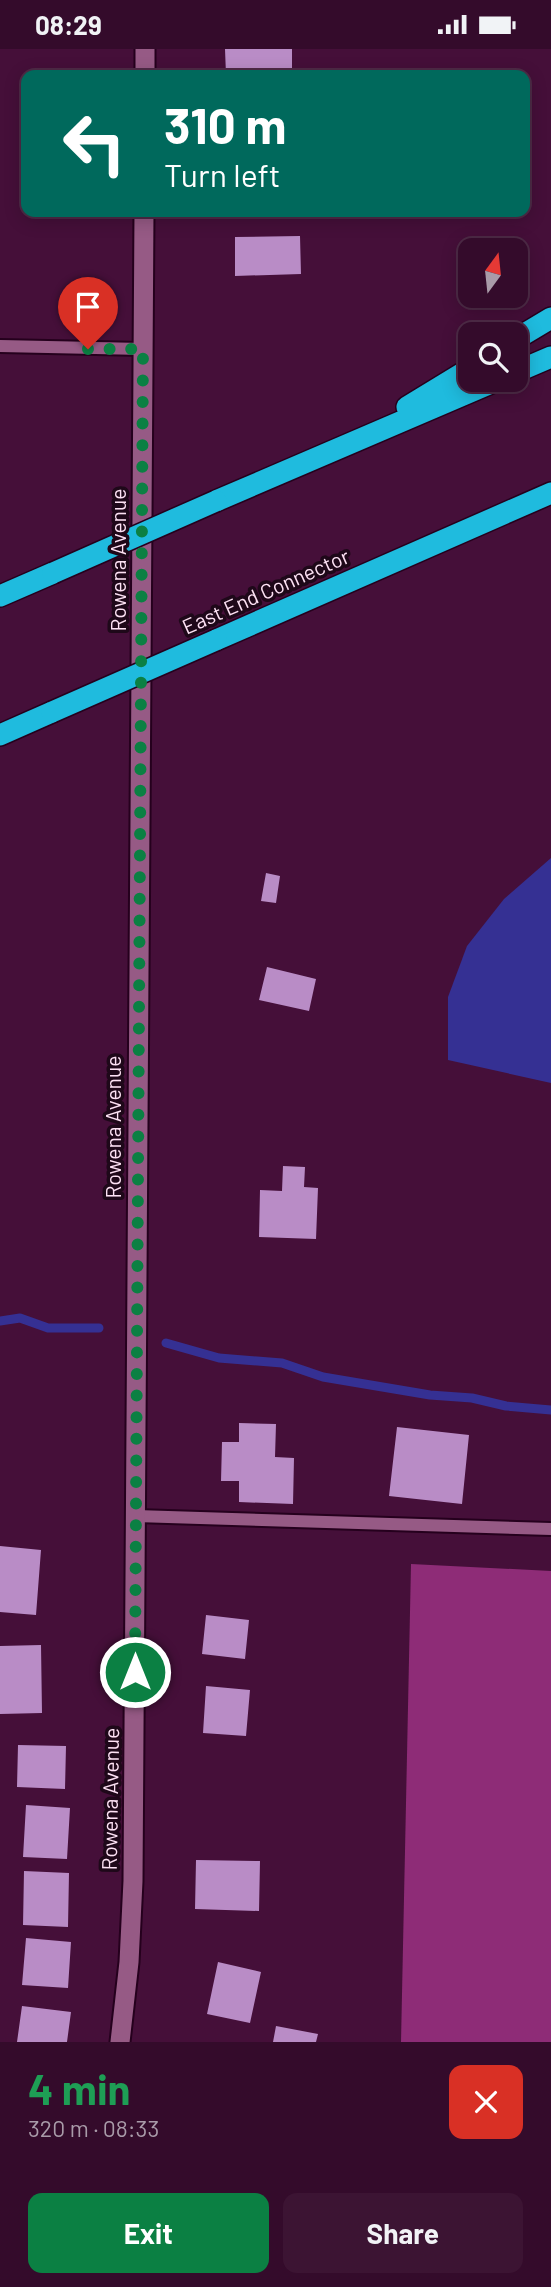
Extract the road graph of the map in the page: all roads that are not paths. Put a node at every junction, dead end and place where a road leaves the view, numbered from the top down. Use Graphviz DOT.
graph roads {
  1 [pos="145,49"];
  2 [pos="145,70"];
  3 [pos="144,217"];
  4 [pos="551,318"];
  5 [pos="528,332"];
  6 [pos="0,346"];
  7 [pos="143,349"];
  8 [pos="551,357"];
  9 [pos="528,367"];
  10 [pos="458,376"];
  11 [pos="470,392"];
  12 [pos="349,443"];
  13 [pos="551,493"];
  14 [pos="0,597"];
  15 [pos="0,735"];
  16 [pos="136,1516"];
  17 [pos="551,1529"];
  18 [pos="120,2042"];
  1 -- 2 [label="street"];
  3 -- 7 [label="street, Rowena Avenue"];
  4 -- 5 [label="highway"];
  6 -- 7 [label="lane"];
  7 -- 16 [label="street, Rowena Avenue"];
  8 -- 9 [label="highway"];
  10 -- 12 [label="highway"];
  11 -- 12 [label="highway"];
  12 -- 14 [label="highway, bridge"];
  13 -- 15 [label="highway, East End Connector, bridge"];
  16 -- 17 [label="lane"];
  16 -- 18 [label="street, Rowena Avenue"];
}
